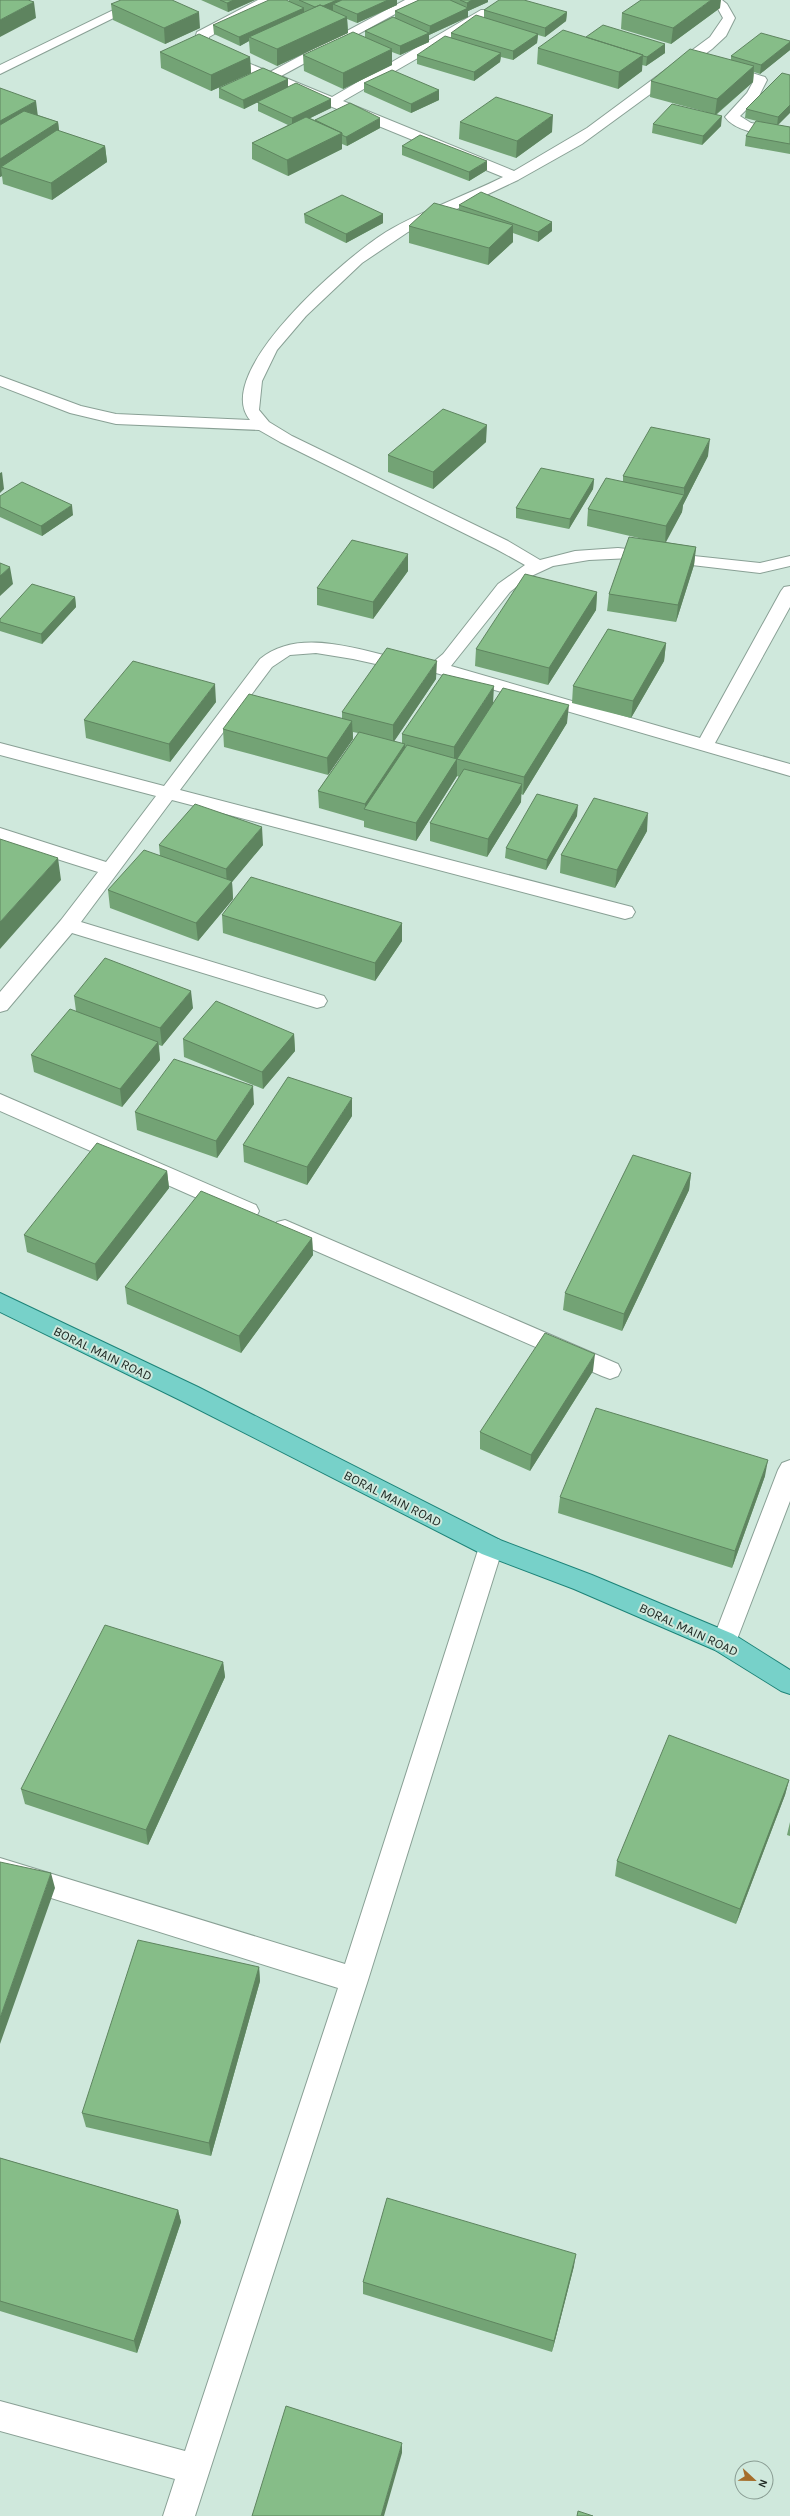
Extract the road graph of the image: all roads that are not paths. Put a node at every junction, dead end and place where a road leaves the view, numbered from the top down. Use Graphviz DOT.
graph roads {
  1 [pos="144,0"];
  2 [pos="268,0"];
  3 [pos="415,0"];
  4 [pos="714,0"];
  5 [pos="486,13"];
  6 [pos="688,59"];
  7 [pos="0,70"];
  8 [pos="270,77"];
  9 [pos="332,102"];
  10 [pos="790,134"];
  11 [pos="514,176"];
  12 [pos="0,381"];
  13 [pos="263,425"];
  14 [pos="790,561"];
  15 [pos="539,566"];
  16 [pos="790,591"];
  17 [pos="436,668"];
  18 [pos="705,745"];
  19 [pos="0,749"];
  20 [pos="790,770"];
  21 [pos="167,793"];
  22 [pos="0,834"];
  23 [pos="108,869"];
  24 [pos="625,912"];
  25 [pos="68,925"];
  26 [pos="8,982"];
  27 [pos="316,1001"];
  28 [pos="0,1005"];
  29 [pos="0,1102"];
  30 [pos="0,1302"];
  31 [pos="610,1370"];
  32 [pos="790,1470"];
  33 [pos="491,1547"];
  34 [pos="724,1642"];
  35 [pos="790,1683"];
  36 [pos="0,1870"];
  37 [pos="354,1980"];
  38 [pos="0,2416"];
  39 [pos="194,2469"];
  40 [pos="179,2516"];
  1 -- 7 [label="street"];
  2 -- 8 [label="street"];
  3 -- 8 [label="street"];
  4 -- 6 [label="street"];
  5 -- 9 [label="street"];
  6 -- 10 [label="street"];
  6 -- 11 [label="street"];
  8 -- 9 [label="street"];
  9 -- 11 [label="street"];
  11 -- 13 [label="street"];
  12 -- 13 [label="street"];
  13 -- 15 [label="street"];
  14 -- 15 [label="street"];
  15 -- 17 [label="street"];
  16 -- 18 [label="street"];
  17 -- 18 [label="street"];
  17 -- 21 [label="street"];
  18 -- 20 [label="street"];
  19 -- 21 [label="street"];
  21 -- 23 [label="street"];
  21 -- 24 [label="street"];
  22 -- 23 [label="street"];
  23 -- 25 [label="street"];
  25 -- 26 [label="street"];
  25 -- 27 [label="street"];
  26 -- 28 [label="street"];
  29 -- 31 [label="street"];
  30 -- 33 [label="main road, BORAL MAIN ROAD"];
  32 -- 34 [label="street"];
  33 -- 34 [label="main road, BORAL MAIN ROAD"];
  33 -- 37 [label="street"];
  34 -- 35 [label="main road, BORAL MAIN ROAD"];
  36 -- 37 [label="street"];
  37 -- 39 [label="street"];
  38 -- 39 [label="street"];
  39 -- 40 [label="street"];
}
